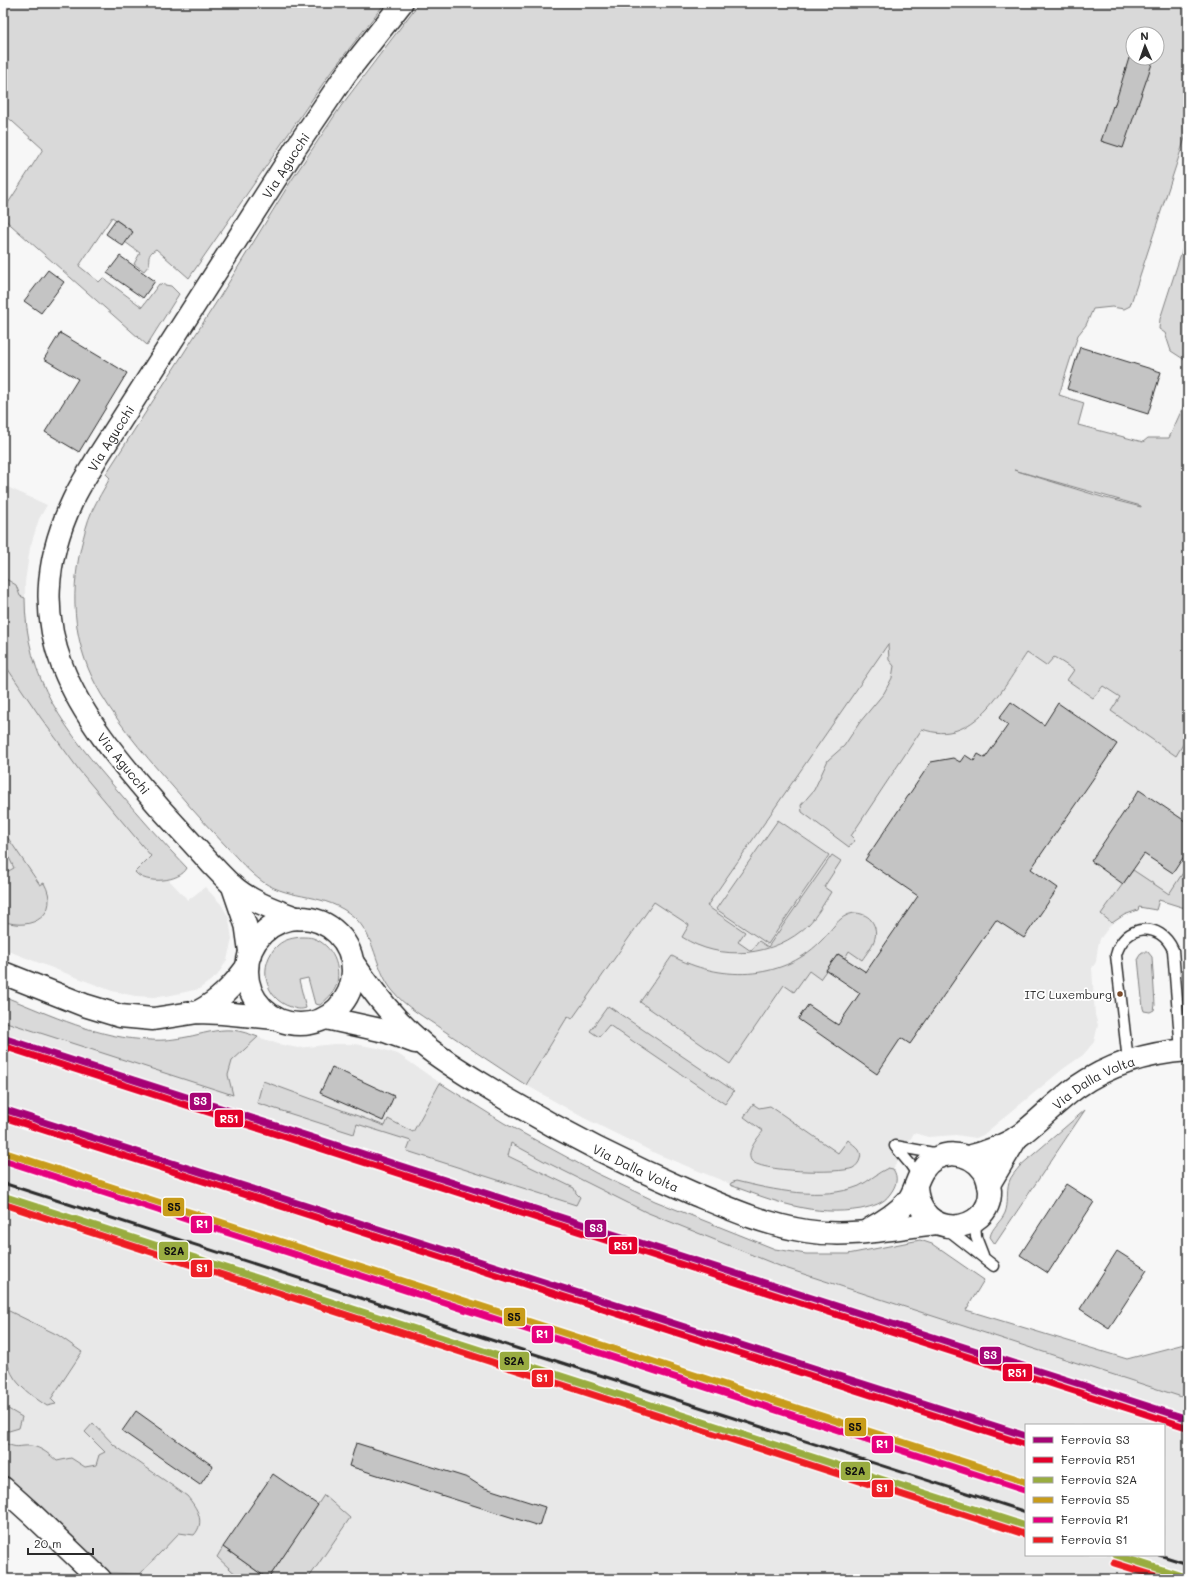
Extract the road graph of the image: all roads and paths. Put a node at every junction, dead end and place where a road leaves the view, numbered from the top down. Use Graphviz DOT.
graph roads {
  1 [pos="402,3"];
  2 [pos="232,885"];
  3 [pos="300,918"];
  4 [pos="249,961"];
  5 [pos="353,963"];
  6 [pos="3,974"];
  7 [pos="198,1012"];
  8 [pos="275,1018"];
  9 [pos="326,1018"];
  10 [pos="425,1046"];
  11 [pos="1184,1051"];
  12 [pos="1128,1061"];
  13 [pos="1017,1137"];
  14 [pos="945,1154"];
  15 [pos="968,1157"];
  16 [pos="918,1182"];
  17 [pos="989,1184"];
  18 [pos="974,1220"];
  19 [pos="939,1224"];
  20 [pos="867,1231"];
  21 [pos="984,1257"];
  22 [pos="994,1266"];
  23 [pos="3,1488"];
  24 [pos="100,1579"];
  1 -- 2 [label="street, Via Agucchi"];
  2 -- 3 [label="street, Via Agucchi"];
  2 -- 4 [label="street, Via Agucchi"];
  3 -- 4 [label="street"];
  3 -- 5 [label="street"];
  4 -- 7 [label="street"];
  4 -- 8 [label="street"];
  5 -- 9 [label="street"];
  5 -- 10 [label="street, Via Dalla Volta"];
  6 -- 7 [label="street"];
  7 -- 8 [label="street"];
  8 -- 9 [label="street"];
  9 -- 10 [label="street, Via Dalla Volta"];
  10 -- 20 [label="street, Via Dalla Volta"];
  11 -- 12 [label="street, Via Dalla Volta"];
  11 -- 12 [label="lane"];
  12 -- 13 [label="street, Via Dalla Volta"];
  13 -- 15 [label="street, Via Dalla Volta"];
  13 -- 17 [label="street, Via Dalla Volta"];
  14 -- 15 [label="street, Via Dalla Volta"];
  14 -- 16 [label="street, Via Dalla Volta"];
  14 -- 16 [label="lane"];
  15 -- 17 [label="street"];
  16 -- 19 [label="street"];
  16 -- 20 [label="street, Via Dalla Volta"];
  17 -- 18 [label="street, Via Dalla Volta"];
  18 -- 19 [label="street, Via Dalla Volta"];
  18 -- 21 [label="lane"];
  19 -- 20 [label="street, Via Dalla Volta"];
  19 -- 21 [label="lane"];
  21 -- 22 [label="lane"];
  23 -- 24 [label="street"];
}
